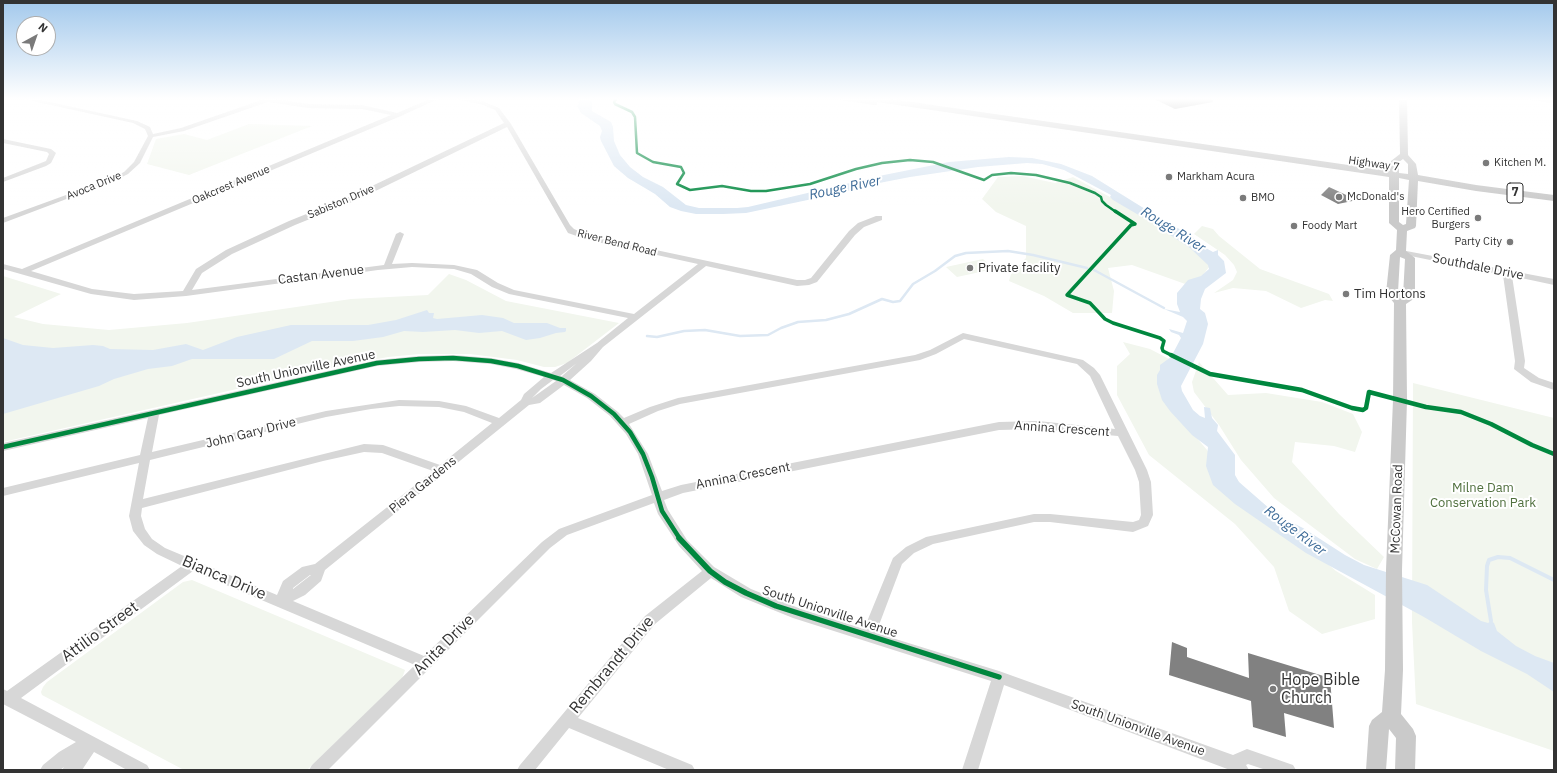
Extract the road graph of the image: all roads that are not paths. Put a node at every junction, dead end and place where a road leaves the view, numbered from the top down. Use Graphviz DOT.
graph roads {
  1 [pos="161,134"];
  2 [pos="353,134"];
  3 [pos="487,134"];
  4 [pos="514,134"];
  5 [pos="1081,134"];
  6 [pos="1107,134"];
  7 [pos="1404,134"];
  8 [pos="151,136"];
  9 [pos="4,142"];
  10 [pos="1404,155"];
  11 [pos="1394,177"];
  12 [pos="3,180"];
  13 [pos="1413,180"];
  14 [pos="1554,198"];
  15 [pos="879,218"];
  16 [pos="3,222"];
  17 [pos="1402,229"];
  18 [pos="400,234"];
  19 [pos="1402,252"];
  20 [pos="704,263"];
  21 [pos="3,266"];
  22 [pos="387,267"];
  23 [pos="24,271"];
  24 [pos="1507,273"];
  25 [pos="1554,282"];
  26 [pos="186,293"];
  27 [pos="1400,302"];
  28 [pos="635,317"];
  29 [pos="600,345"];
  30 [pos="552,376"];
  31 [pos="563,380"];
  32 [pos="1554,387"];
  33 [pos="526,402"];
  34 [pos="154,412"];
  35 [pos="622,422"];
  36 [pos="501,423"];
  37 [pos="1122,433"];
  38 [pos="5,446"];
  39 [pos="3,457"];
  40 [pos="145,458"];
  41 [pos="442,470"];
  42 [pos="3,492"];
  43 [pos="658,497"];
  44 [pos="136,505"];
  45 [pos="577,527"];
  46 [pos="192,565"];
  47 [pos="710,571"];
  48 [pos="280,602"];
  49 [pos="868,635"];
  50 [pos="426,663"];
  51 [pos="999,677"];
  52 [pos="5,698"];
  53 [pos="1391,716"];
  54 [pos="567,720"];
  55 [pos="91,742"];
  56 [pos="1238,766"];
  57 [pos="48,770"];
  58 [pos="70,770"];
  59 [pos="142,770"];
  60 [pos="317,770"];
  61 [pos="525,770"];
  62 [pos="687,770"];
  63 [pos="970,770"];
  64 [pos="1288,770"];
  65 [pos="1376,770"];
  66 [pos="1405,770"];
  1 -- 8 [label="street"];
  2 -- 23 [label="street, Oakcrest Avenue"];
  3 -- 26 [label="street, Sabiston Drive"];
  4 -- 20 [label="street, River Bend Road"];
  5 -- 11 [label="main road, Highway 7 / 7"];
  6 -- 11 [label="main road, Highway 7 / 7"];
  7 -- 10 [label="main road"];
  8 -- 16 [label="street, Avoca Drive"];
  9 -- 12 [label="street"];
  10 -- 11 [label="main road, McCowan Road"];
  10 -- 13 [label="main road"];
  11 -- 13 [label="main road, Highway 7 / 7"];
  11 -- 17 [label="main road, McCowan Road"];
  13 -- 14 [label="main road, Highway 7 / 7"];
  13 -- 17 [label="main road"];
  15 -- 20 [label="street, River Bend Road"];
  17 -- 19 [label="main road, McCowan Road"];
  18 -- 22 [label="street"];
  19 -- 24 [label="street, Southdale Drive"];
  19 -- 27 [label="main road, McCowan Road"];
  19 -- 27 [label="main road, McCowan Road"];
  20 -- 28 [label="street, Piera Gardens"];
  21 -- 23 [label="street, Castan Avenue"];
  22 -- 26 [label="street, Castan Avenue"];
  22 -- 28 [label="street, Castan Avenue"];
  23 -- 26 [label="street, Castan Avenue"];
  24 -- 25 [label="street, Southdale Drive"];
  24 -- 32 [label="street"];
  27 -- 53 [label="main road, McCowan Road"];
  28 -- 29 [label="street, Piera Gardens"];
  29 -- 30 [label="street, Piera Gardens"];
  29 -- 31 [label="street, Piera Gardens"];
  30 -- 31 [label="street, South Unionville Avenue"];
  30 -- 33 [label="street, Piera Gardens"];
  30 -- 34 [label="street, South Unionville Avenue"];
  31 -- 33 [label="street, Piera Gardens"];
  31 -- 35 [label="street, South Unionville Avenue"];
  33 -- 36 [label="street, Piera Gardens"];
  34 -- 38 [label="street, South Unionville Avenue"];
  34 -- 40 [label="street, Bianca Drive"];
  35 -- 37 [label="street, Annina Crescent"];
  35 -- 43 [label="street, South Unionville Avenue"];
  36 -- 40 [label="street, John Gary Drive"];
  36 -- 41 [label="street, Piera Gardens"];
  37 -- 43 [label="street, Annina Crescent"];
  37 -- 49 [label="street"];
  38 -- 39 [label="street"];
  40 -- 42 [label="street, John Gary Drive"];
  40 -- 44 [label="street, Bianca Drive"];
  41 -- 44 [label="street"];
  41 -- 48 [label="street, Piera Gardens"];
  43 -- 45 [label="street, Annina Crescent"];
  43 -- 47 [label="street, South Unionville Avenue"];
  44 -- 46 [label="street, Bianca Drive"];
  45 -- 50 [label="street, Anita Drive"];
  46 -- 48 [label="street, Bianca Drive"];
  46 -- 52 [label="street, Attilio Street"];
  47 -- 49 [label="street, South Unionville Avenue"];
  47 -- 54 [label="street, Rembrandt Drive"];
  48 -- 50 [label="street, Bianca Drive"];
  49 -- 51 [label="street, South Unionville Avenue"];
  50 -- 60 [label="street, Anita Drive"];
  51 -- 56 [label="street, South Unionville Avenue"];
  51 -- 63 [label="street"];
  52 -- 55 [label="street"];
  53 -- 65 [label="main road"];
  53 -- 66 [label="main road"];
  54 -- 61 [label="street, Rembrandt Drive"];
  54 -- 62 [label="street"];
  55 -- 57 [label="street"];
  55 -- 58 [label="street"];
  55 -- 59 [label="street"];
  56 -- 64 [label="street, South Unionville Avenue"];
}
